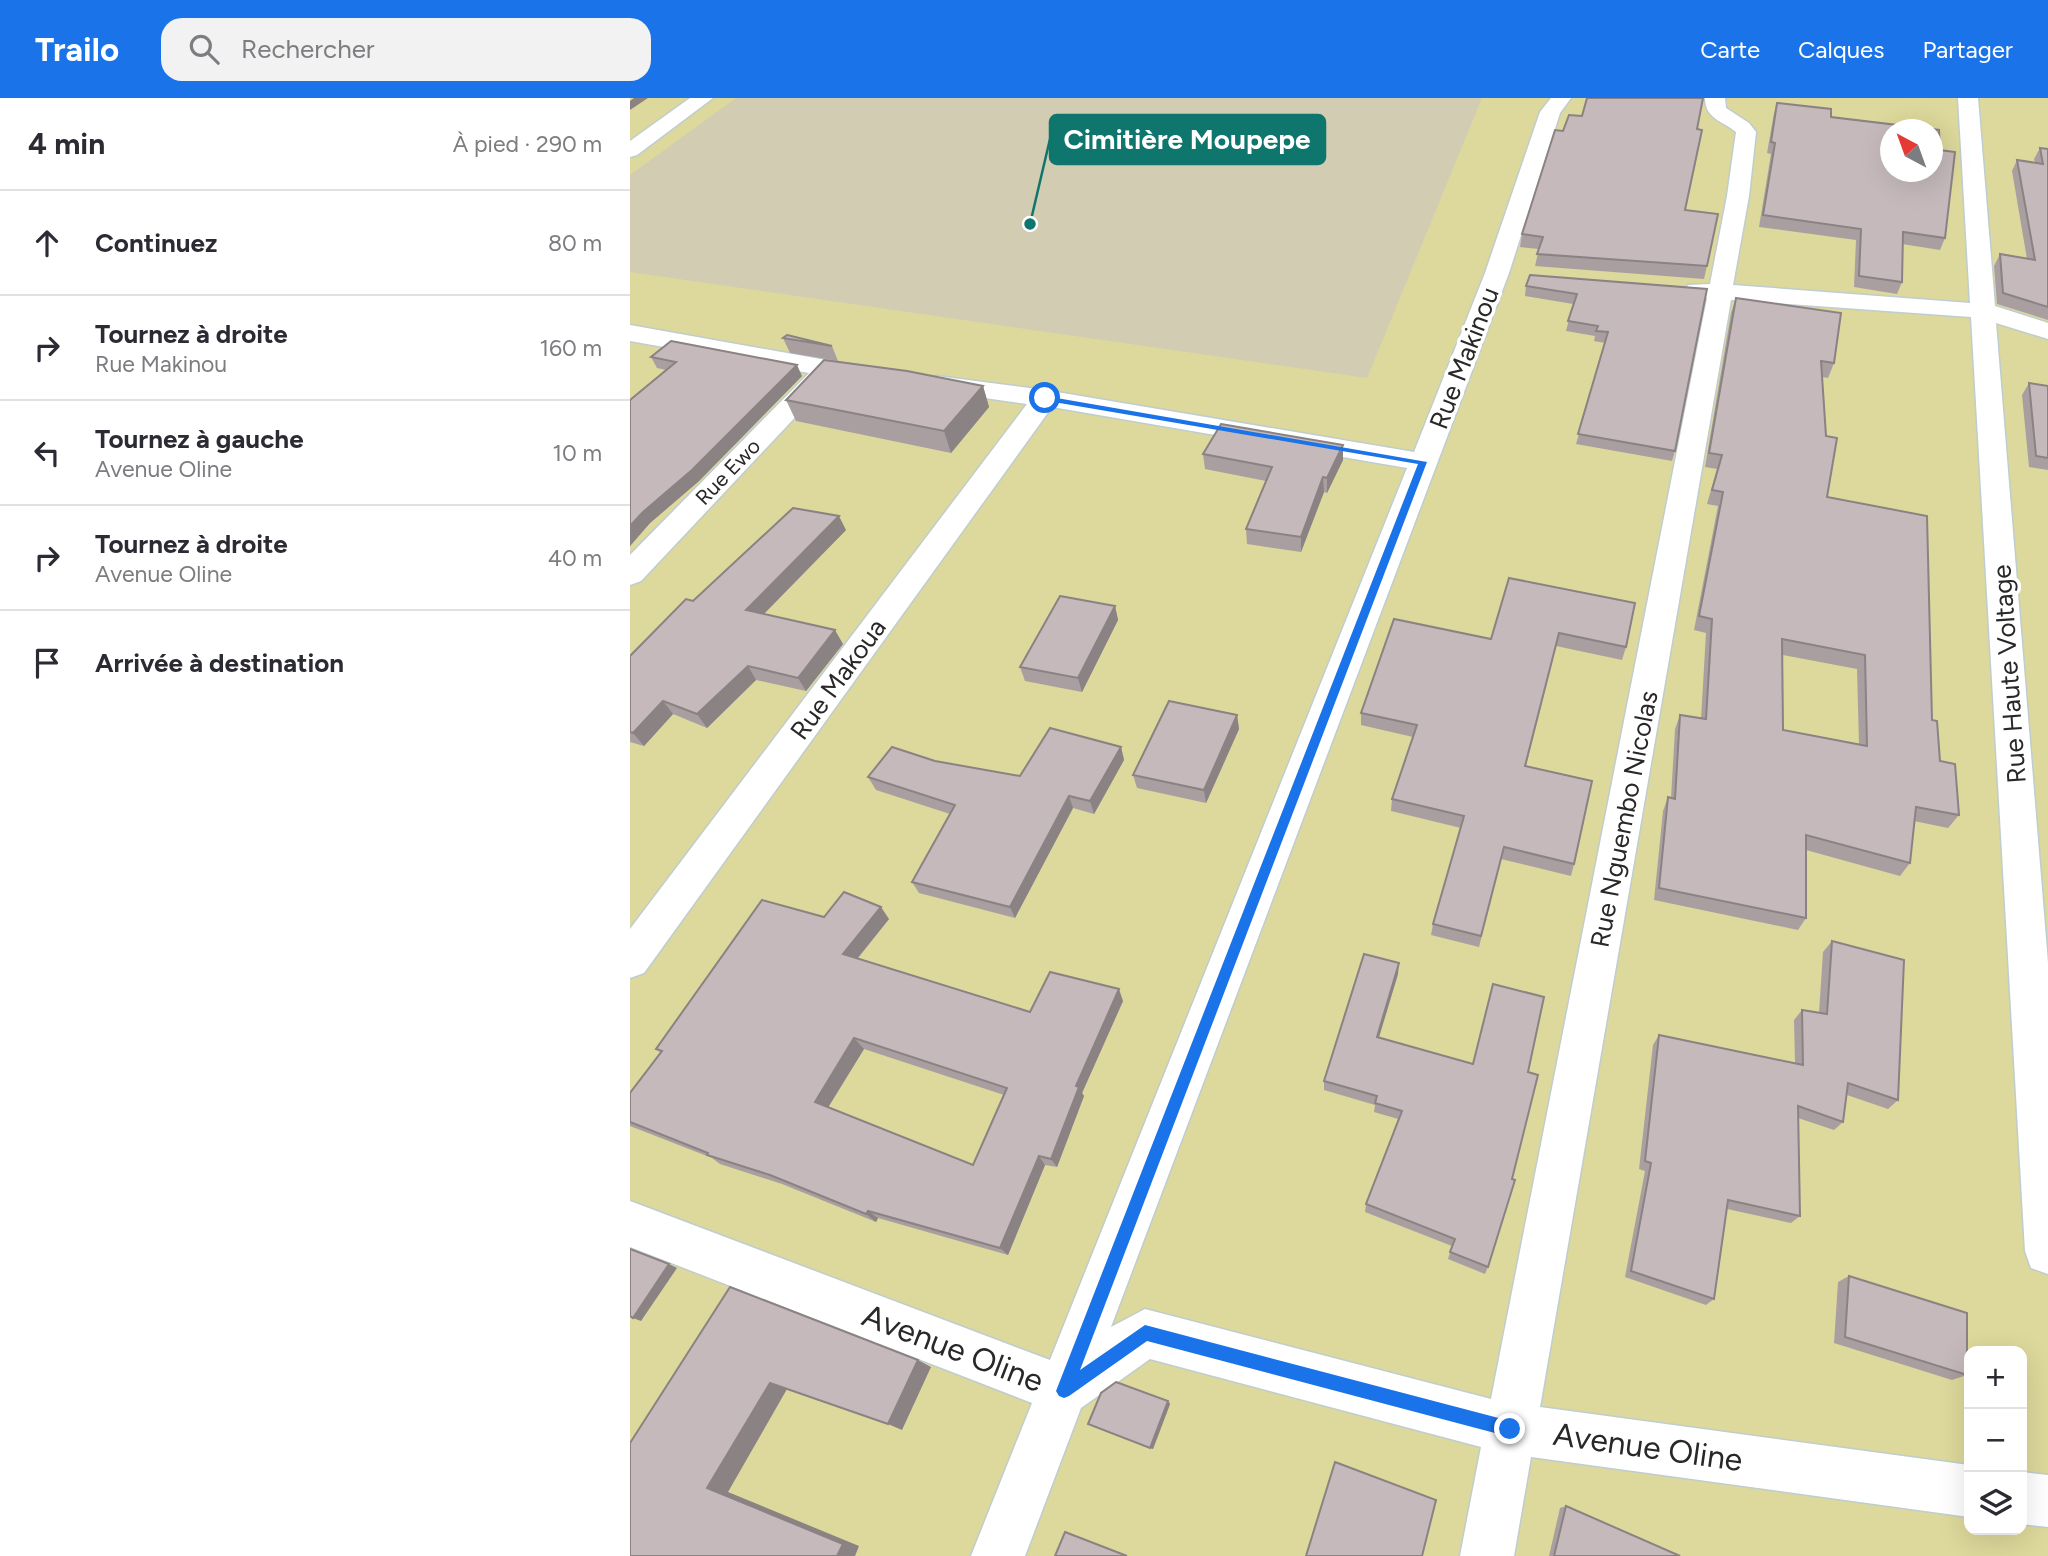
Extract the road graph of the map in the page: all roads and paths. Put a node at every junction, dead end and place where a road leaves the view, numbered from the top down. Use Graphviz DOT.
graph roads {
  1 [pos="703,98"];
  2 [pos="1561,98"];
  3 [pos="1715,98"];
  4 [pos="1968,98"];
  5 [pos="630,151"];
  6 [pos="1669,288"];
  7 [pos="1722,292"];
  8 [pos="1984,311"];
  9 [pos="2048,331"];
  10 [pos="630,333"];
  11 [pos="826,370"];
  12 [pos="1045,398"];
  13 [pos="1423,462"];
  14 [pos="630,575"];
  15 [pos="630,960"];
  16 [pos="630,1224"];
  17 [pos="2048,1251"];
  18 [pos="1064,1391"];
  19 [pos="1510,1429"];
  20 [pos="1964,1490"];
  21 [pos="2027,1499"];
  22 [pos="2048,1501"];
  23 [pos="998,1556"];
  24 [pos="1487,1556"];
  1 -- 5 [label="street"];
  2 -- 13 [label="street, Rue Makinou"];
  3 -- 7 [label="street, Rue Nguembo Nicolas"];
  4 -- 8 [label="street, Rue Haute Voltage"];
  6 -- 7 [label="street"];
  7 -- 8 [label="street"];
  7 -- 19 [label="street, Rue Nguembo Nicolas"];
  8 -- 9 [label="street"];
  8 -- 17 [label="street, Rue Haute Voltage"];
  10 -- 11 [label="street"];
  11 -- 12 [label="street"];
  11 -- 14 [label="street, Rue Ewo"];
  12 -- 13 [label="street"];
  12 -- 15 [label="street, Rue Makoua"];
  13 -- 18 [label="street, Rue Makinou"];
  16 -- 18 [label="street, Avenue Oline"];
  18 -- 19 [label="street, Avenue Oline"];
  18 -- 23 [label="street, Rue Makinou"];
  19 -- 20 [label="street, Avenue Oline"];
  19 -- 24 [label="street, Rue Nguembo Nicolas"];
  21 -- 22 [label="street"];
}
